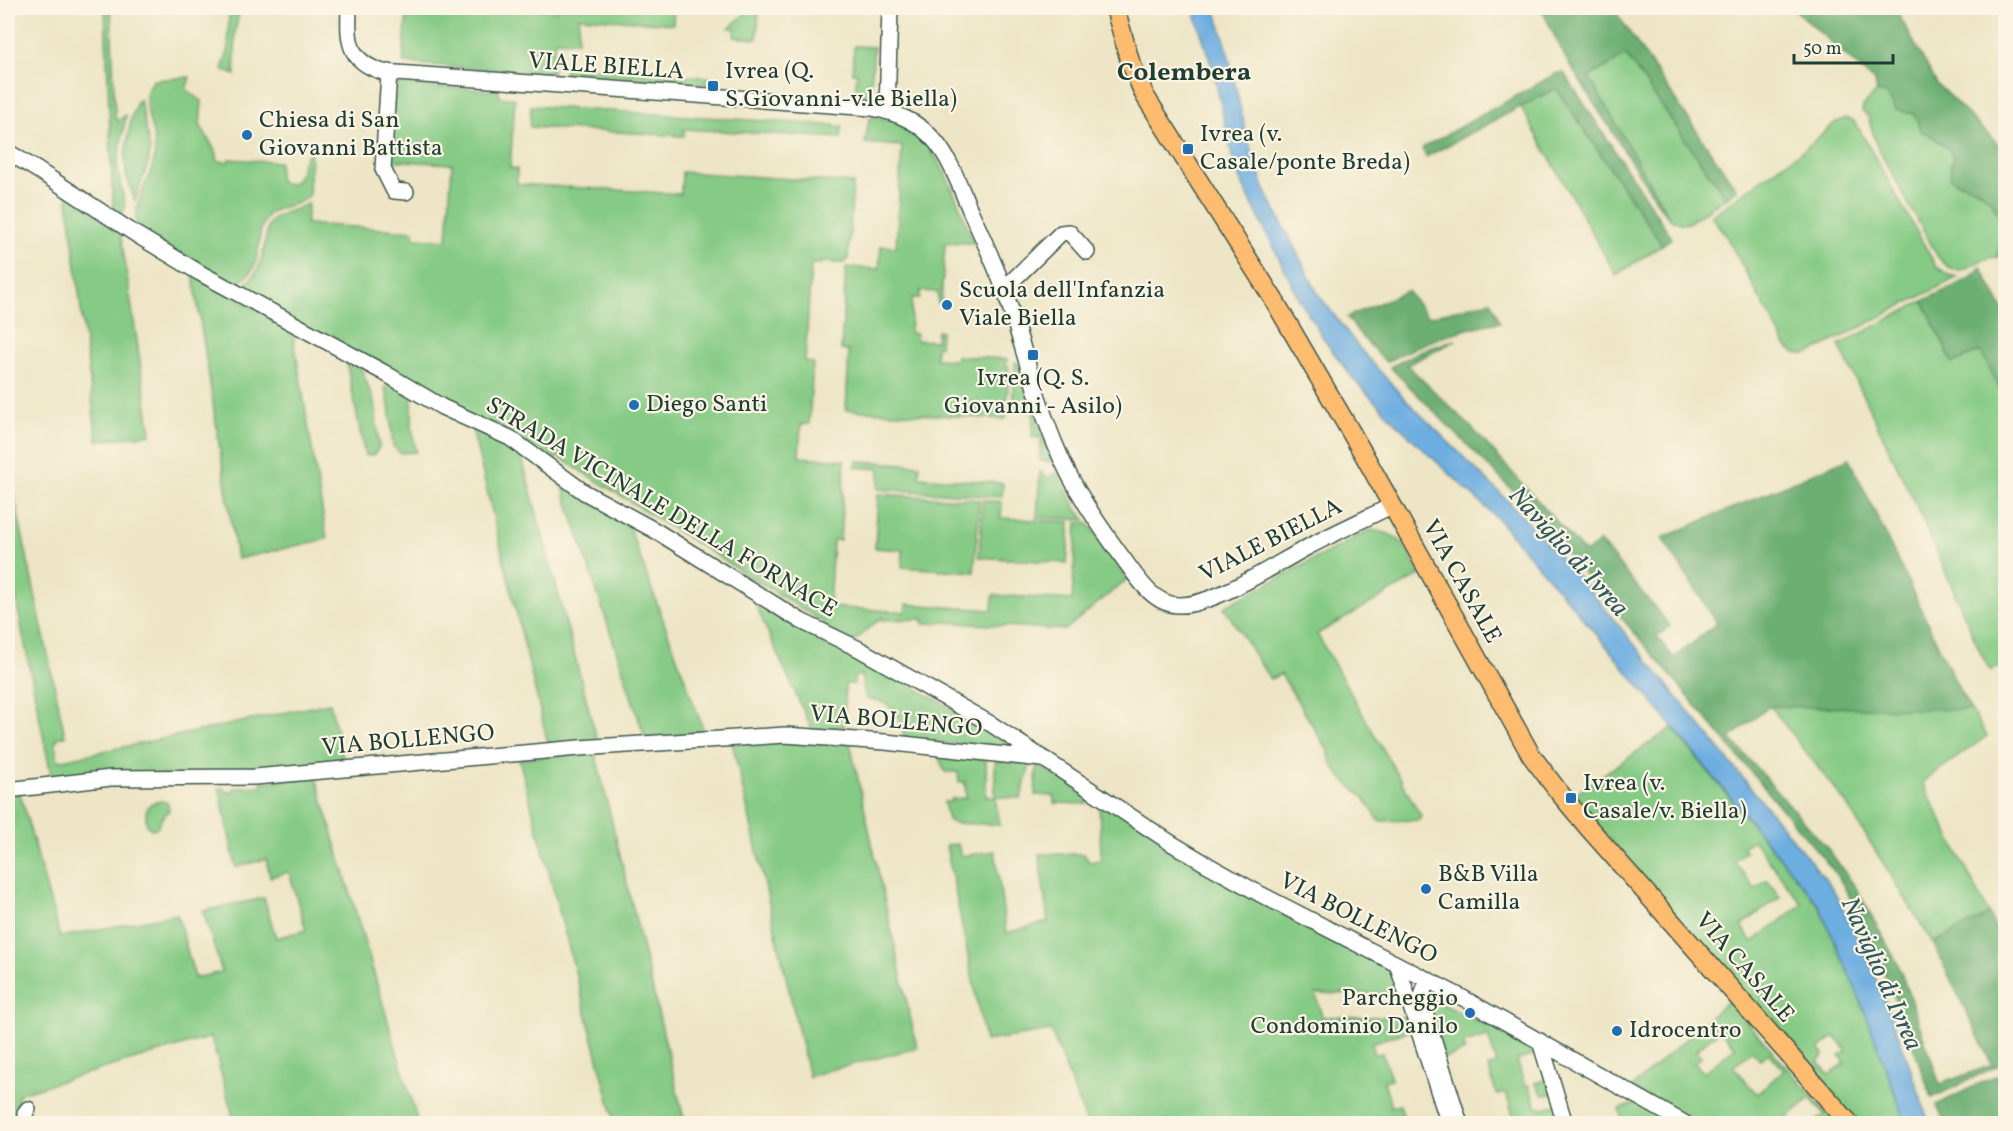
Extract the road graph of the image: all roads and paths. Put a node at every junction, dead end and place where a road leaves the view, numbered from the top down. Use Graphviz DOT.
graph roads {
  1 [pos="350,8"];
  2 [pos="890,8"];
  3 [pos="1115,8"];
  4 [pos="391,72"];
  5 [pos="886,111"];
  6 [pos="8,152"];
  7 [pos="406,192"];
  8 [pos="1087,252"];
  9 [pos="1004,289"];
  10 [pos="1391,506"];
  11 [pos="1043,759"];
  12 [pos="8,790"];
  13 [pos="1397,964"];
  14 [pos="1427,979"];
  15 [pos="1540,1041"];
  16 [pos="1449,1124"];
  17 [pos="1461,1124"];
  18 [pos="1565,1124"];
  19 [pos="1686,1124"];
  20 [pos="1850,1124"];
  1 -- 4 [label="street, VIALE BIELLA"];
  2 -- 5 [label="street"];
  3 -- 10 [label="main road, VIA CASALE"];
  4 -- 5 [label="street, VIALE BIELLA"];
  4 -- 7 [label="street"];
  5 -- 9 [label="street, VIALE BIELLA"];
  6 -- 11 [label="street, STRADA VICINALE DELLA FORNACE"];
  8 -- 9 [label="street"];
  9 -- 10 [label="street, VIALE BIELLA"];
  10 -- 20 [label="main road, VIA CASALE"];
  11 -- 12 [label="street, VIA BOLLENGO"];
  11 -- 13 [label="street, VIA BOLLENGO"];
  13 -- 14 [label="street, VIA BOLLENGO"];
  13 -- 16 [label="street"];
  14 -- 15 [label="street, VIA BOLLENGO"];
  14 -- 17 [label="street"];
  15 -- 18 [label="street"];
  15 -- 19 [label="street, VIA BOLLENGO"];
}
